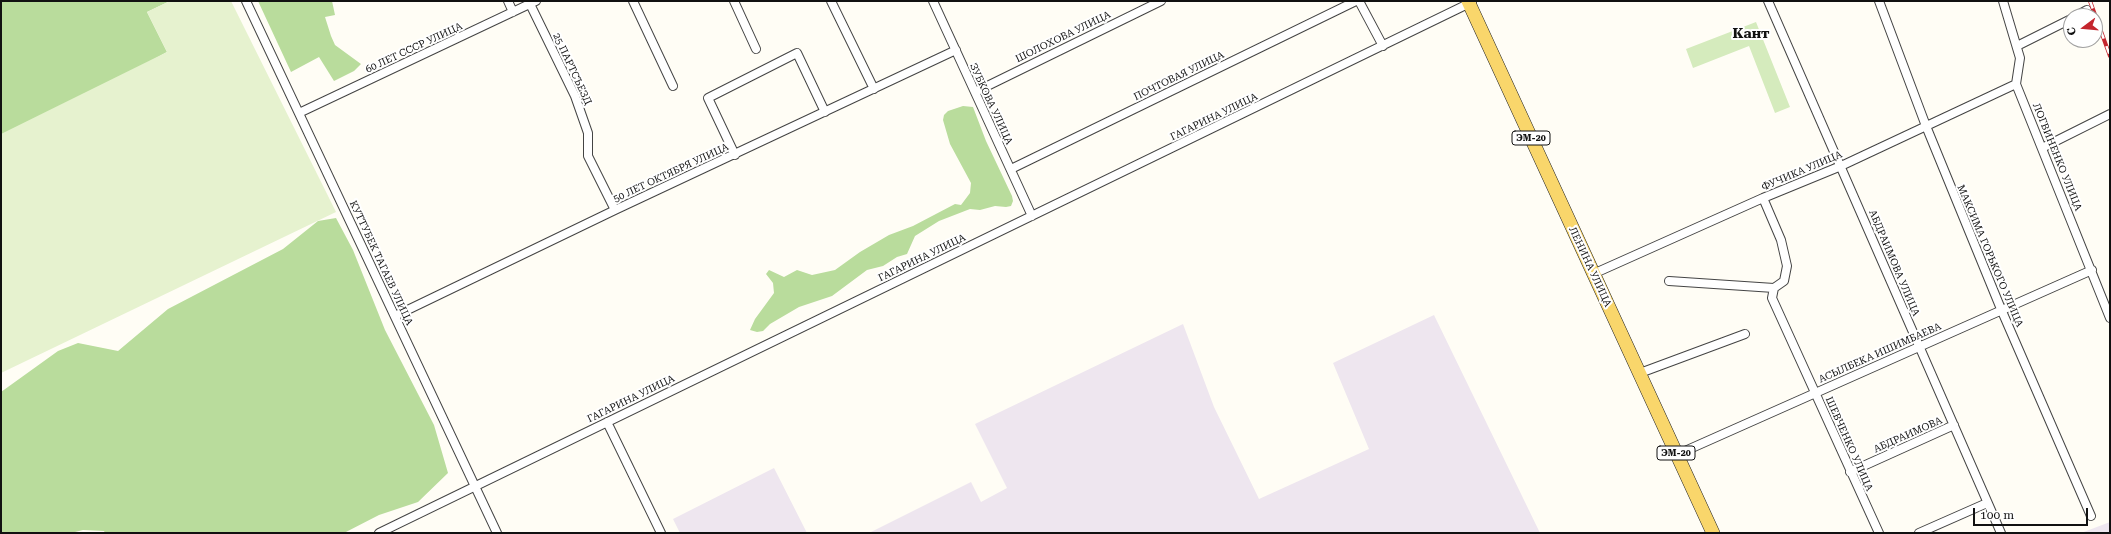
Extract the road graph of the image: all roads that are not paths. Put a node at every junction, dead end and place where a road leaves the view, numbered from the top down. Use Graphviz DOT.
graph roads {
  1 [pos="246,1"];
  2 [pos="508,1"];
  3 [pos="633,1"];
  4 [pos="734,1"];
  5 [pos="831,1"];
  6 [pos="933,1"];
  7 [pos="1161,1"];
  8 [pos="1356,1"];
  9 [pos="1359,1"];
  10 [pos="1768,1"];
  11 [pos="1879,1"];
  12 [pos="2003,1"];
  13 [pos="533,2"];
  14 [pos="1471,2"];
  15 [pos="513,12"];
  16 [pos="2063,22"];
  17 [pos="1383,46"];
  18 [pos="2017,46"];
  19 [pos="756,49"];
  20 [pos="956,50"];
  21 [pos="2016,84"];
  22 [pos="673,86"];
  23 [pos="874,89"];
  24 [pos="974,92"];
  25 [pos="825,112"];
  26 [pos="299,113"];
  27 [pos="2110,114"];
  28 [pos="1926,126"];
  29 [pos="2042,148"];
  30 [pos="735,155"];
  31 [pos="1841,166"];
  32 [pos="1011,170"];
  33 [pos="1763,198"];
  34 [pos="615,210"];
  35 [pos="1032,216"];
  36 [pos="2092,270"];
  37 [pos="1593,274"];
  38 [pos="1669,280"];
  39 [pos="1774,288"];
  40 [pos="2001,309"];
  41 [pos="395,316"];
  42 [pos="2110,318"];
  43 [pos="1746,334"];
  44 [pos="1919,346"];
  45 [pos="1640,373"];
  46 [pos="1815,393"];
  47 [pos="607,422"];
  48 [pos="1954,425"];
  49 [pos="1676,455"];
  50 [pos="1850,472"];
  51 [pos="475,486"];
  52 [pos="1987,503"];
  53 [pos="2091,516"];
  54 [pos="379,533"];
  55 [pos="498,533"];
  56 [pos="661,533"];
  57 [pos="1713,533"];
  58 [pos="1878,533"];
  59 [pos="1919,533"];
  60 [pos="2001,533"];
  1 -- 26 [label="street, КУТТУБЕК ТАГАЕВ УЛИЦА"];
  2 -- 15 [label="street"];
  3 -- 22 [label="street"];
  4 -- 19 [label="street"];
  5 -- 23 [label="street"];
  6 -- 20 [label="street, ЗУБКОВА УЛИЦА"];
  7 -- 24 [label="street, ШОЛОХОВА УЛИЦА"];
  8 -- 32 [label="street, ПОЧТОВАЯ УЛИЦА"];
  9 -- 17 [label="street"];
  10 -- 31 [label="street, АБДРАИМОВА УЛИЦА"];
  11 -- 28 [label="street, МАКСИМА ГОРЬКОГО УЛИЦА"];
  12 -- 18 [label="street"];
  13 -- 15 [label="street, 60 ЛЕТ СССР УЛИЦА"];
  13 -- 34 [label="street, 25 ПАРТСЪЕЗД"];
  14 -- 17 [label="street, ГАГАРИНА УЛИЦА"];
  14 -- 37 [label="main road, ЛЕНИНА УЛИЦА / ЭМ-20"];
  15 -- 26 [label="street, 60 ЛЕТ СССР УЛИЦА"];
  16 -- 18 [label="street"];
  17 -- 35 [label="street, ГАГАРИНА УЛИЦА"];
  18 -- 21 [label="street"];
  20 -- 23 [label="street, 50 ЛЕТ ОКТЯБРЯ УЛИЦА"];
  20 -- 24 [label="street, ЗУБКОВА УЛИЦА"];
  21 -- 28 [label="street, ФУЧИКА УЛИЦА"];
  21 -- 29 [label="street, ЛОГВИНЕНКО УЛИЦА"];
  23 -- 25 [label="street, 50 ЛЕТ ОКТЯБРЯ УЛИЦА"];
  24 -- 32 [label="street, ЗУБКОВА УЛИЦА"];
  25 -- 30 [label="street, 50 ЛЕТ ОКТЯБРЯ УЛИЦА"];
  25 -- 30 [label="street"];
  26 -- 41 [label="street, КУТТУБЕК ТАГАЕВ УЛИЦА"];
  27 -- 29 [label="street"];
  28 -- 31 [label="street, ФУЧИКА УЛИЦА"];
  28 -- 40 [label="street, МАКСИМА ГОРЬКОГО УЛИЦА"];
  29 -- 36 [label="street, ЛОГВИНЕНКО УЛИЦА"];
  30 -- 34 [label="street, 50 ЛЕТ ОКТЯБРЯ УЛИЦА"];
  31 -- 33 [label="street, ФУЧИКА УЛИЦА"];
  31 -- 44 [label="street, АБДРАИМОВА УЛИЦА"];
  32 -- 35 [label="street, ЗУБКОВА УЛИЦА"];
  33 -- 37 [label="street, ФУЧИКА УЛИЦА"];
  33 -- 39 [label="street"];
  34 -- 41 [label="street, 50 ЛЕТ ОКТЯБРЯ УЛИЦА"];
  35 -- 47 [label="street, ГАГАРИНА УЛИЦА"];
  36 -- 40 [label="street, АСЫЛБЕКА ИШИМБАЕВА"];
  36 -- 42 [label="street, ЛОГВИНЕНКО УЛИЦА"];
  37 -- 45 [label="main road, ЛЕНИНА УЛИЦА / ЭМ-20"];
  38 -- 39 [label="street"];
  39 -- 46 [label="street, ШЕВЧЕНКО УЛИЦА"];
  40 -- 44 [label="street, АСЫЛБЕКА ИШИМБАЕВА"];
  40 -- 53 [label="street, МАКСИМА ГОРЬКОГО УЛИЦА"];
  41 -- 51 [label="street, КУТТУБЕК ТАГАЕВ УЛИЦА"];
  43 -- 45 [label="street"];
  44 -- 46 [label="street, АСЫЛБЕКА ИШИМБАЕВА"];
  44 -- 48 [label="street, АБДРАИМОВА УЛИЦА"];
  45 -- 49 [label="main road, ЛЕНИНА УЛИЦА / ЭМ-20"];
  46 -- 49 [label="street, АСЫЛБЕКА ИШИМБАЕВА"];
  46 -- 50 [label="street, ШЕВЧЕНКО УЛИЦА"];
  47 -- 51 [label="street, ГАГАРИНА УЛИЦА"];
  47 -- 56 [label="street"];
  48 -- 50 [label="street, АБДРАИМОВА"];
  48 -- 52 [label="street, АБДРАИМОВА УЛИЦА"];
  49 -- 57 [label="main road, ЛЕНИНА УЛИЦА / ЭМ-20"];
  50 -- 58 [label="street, ШЕВЧЕНКО УЛИЦА"];
  51 -- 54 [label="street, ГАГАРИНА УЛИЦА"];
  51 -- 55 [label="street, КУТТУБЕК ТАГАЕВ УЛИЦА"];
  52 -- 59 [label="street"];
  52 -- 60 [label="street, АБДРАИМОВА УЛИЦА"];
}
